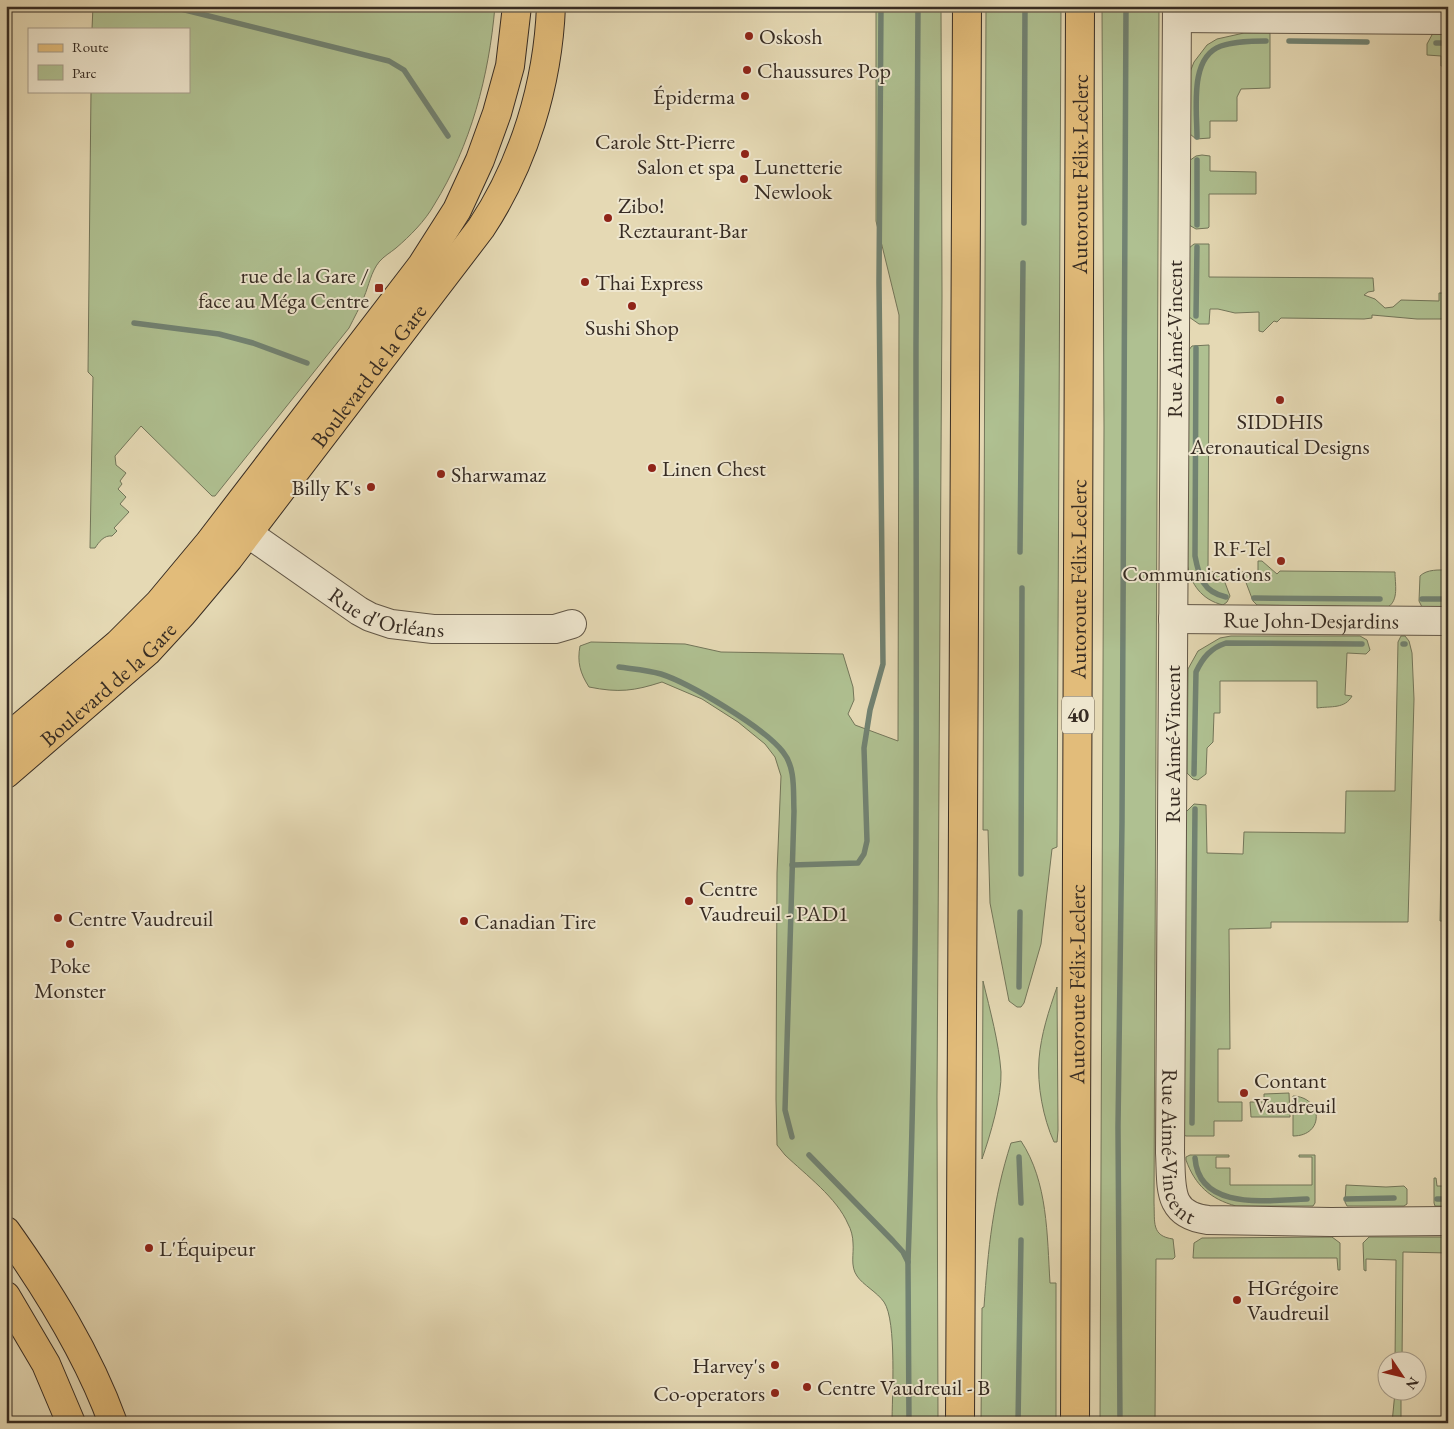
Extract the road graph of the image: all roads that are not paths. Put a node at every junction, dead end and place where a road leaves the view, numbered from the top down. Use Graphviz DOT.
graph roads {
  1 [pos="517,6"];
  2 [pos="551,6"];
  3 [pos="967,6"];
  4 [pos="1080,6"];
  5 [pos="1177,12"];
  6 [pos="1448,20"];
  7 [pos="238,526"];
  8 [pos="1173,620"];
  9 [pos="1448,621"];
  10 [pos="572,624"];
  11 [pos="15,736"];
  12 [pos="6,774"];
  13 [pos="1448,1221"];
  14 [pos="6,1231"];
  15 [pos="6,1296"];
  16 [pos="71,1423"];
  17 [pos="113,1423"];
  18 [pos="960,1423"];
  19 [pos="1075,1423"];
  1 -- 7 [label="main road, Boulevard de la Gare"];
  2 -- 7 [label="main road, Boulevard de la Gare"];
  3 -- 18 [label="main road"];
  4 -- 19 [label="main road, Autoroute Félix-Leclerc / 40"];
  5 -- 6 [label="street"];
  5 -- 8 [label="street, Rue Aimé-Vincent"];
  7 -- 10 [label="street, Rue d'Orléans"];
  7 -- 11 [label="main road, Boulevard de la Gare"];
  8 -- 9 [label="street, Rue John-Desjardins"];
  8 -- 13 [label="street, Rue Aimé-Vincent"];
  11 -- 12 [label="main road, Boulevard de la Gare"];
  14 -- 17 [label="main road"];
  15 -- 16 [label="main road"];
}
